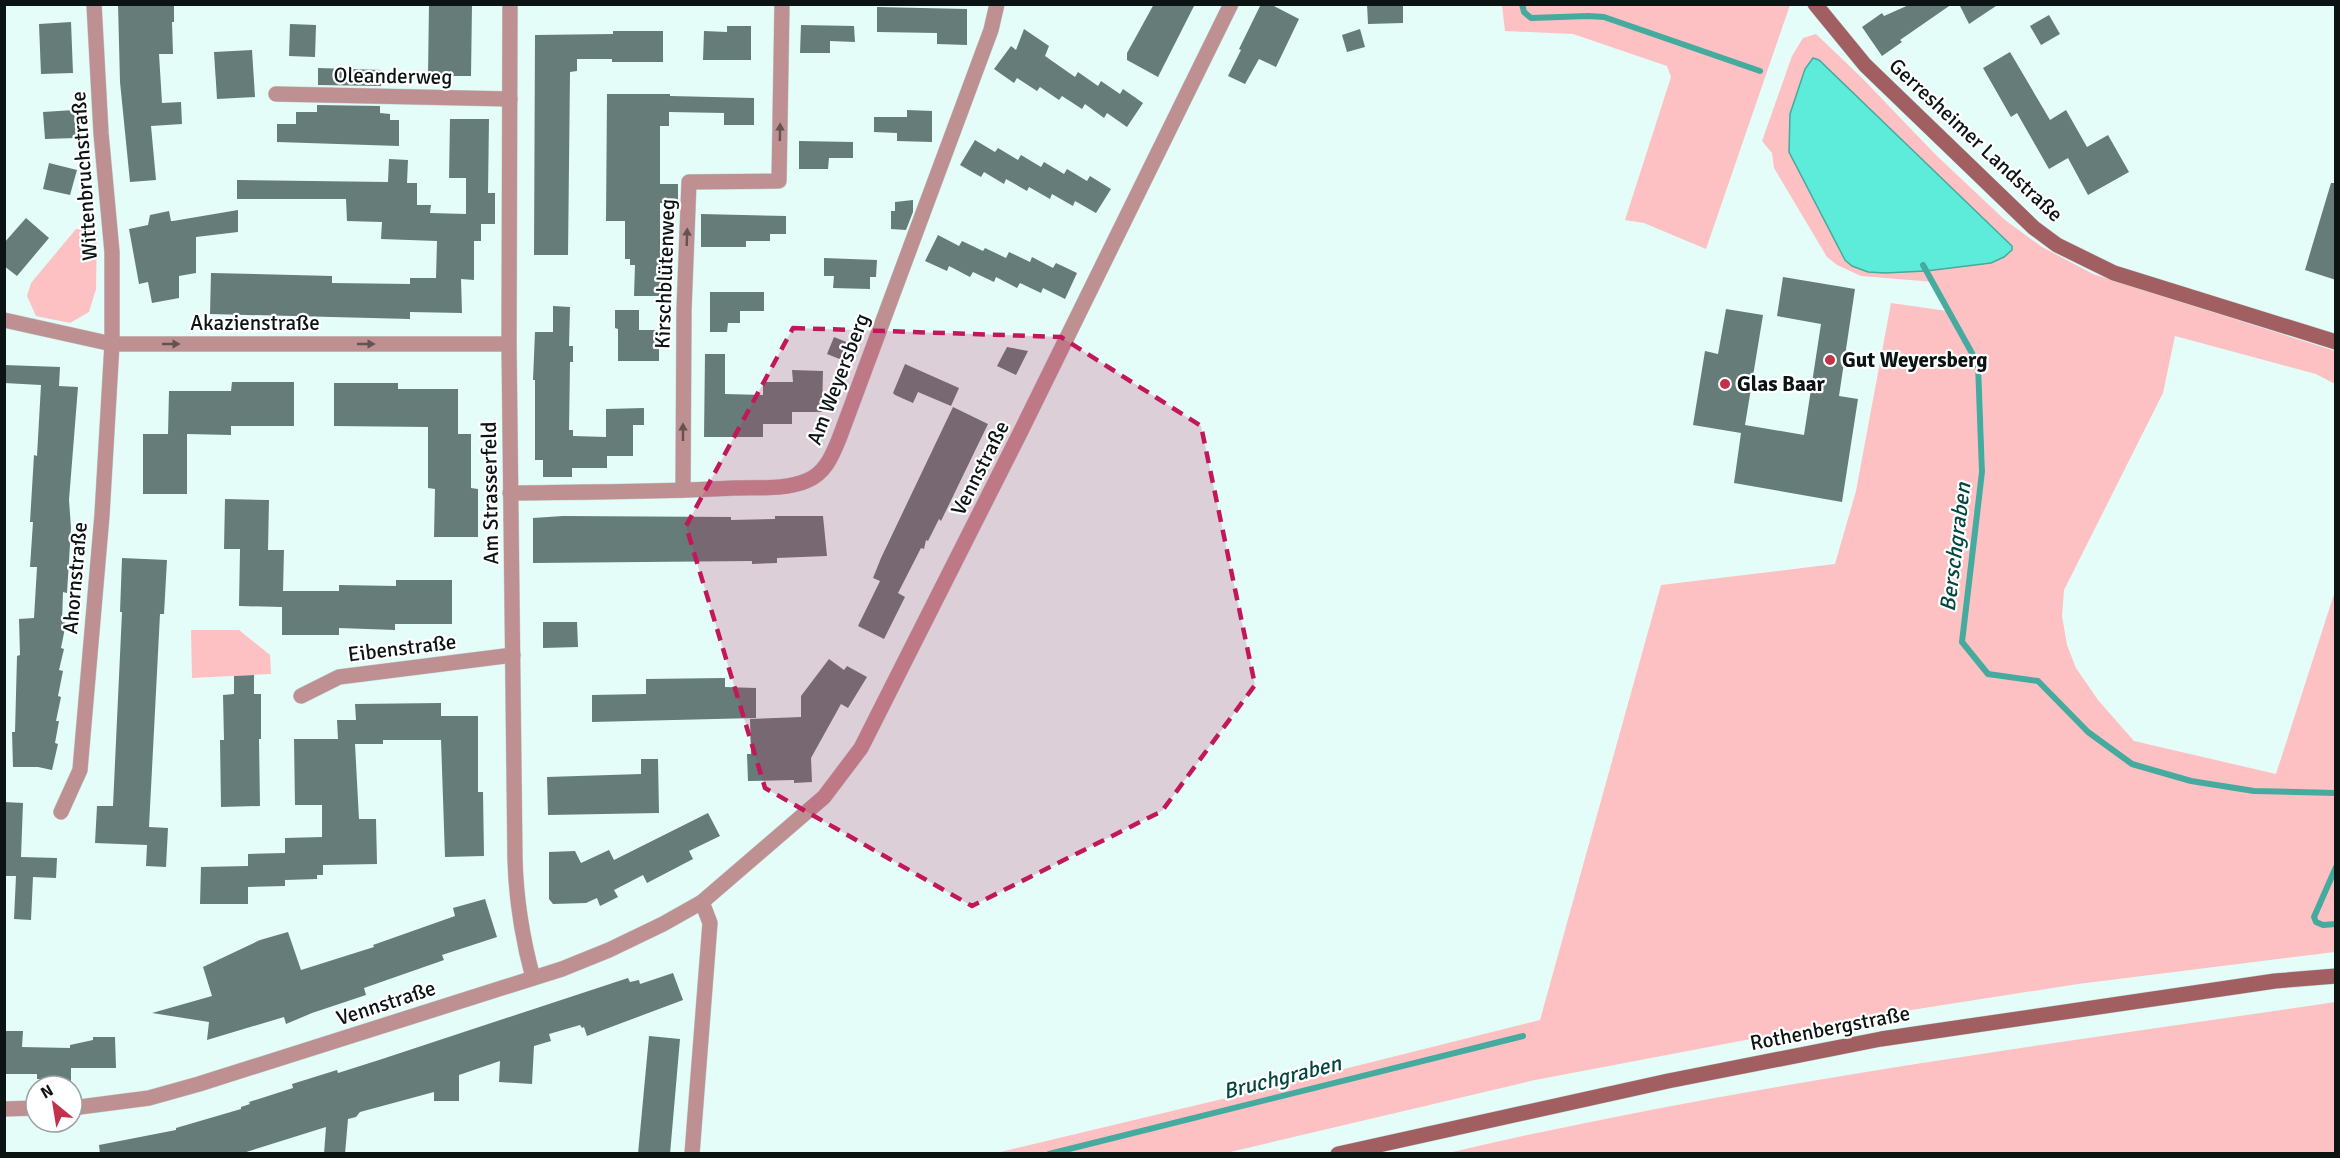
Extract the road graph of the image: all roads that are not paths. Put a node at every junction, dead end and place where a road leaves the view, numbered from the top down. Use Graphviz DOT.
graph roads {
  1 [pos="94,4"];
  2 [pos="510,4"];
  3 [pos="782,4"];
  4 [pos="998,4"];
  5 [pos="1231,4"];
  6 [pos="1815,4"];
  7 [pos="276,94"];
  8 [pos="510,99"];
  9 [pos="4,320"];
  10 [pos="2336,342"];
  11 [pos="112,344"];
  12 [pos="509,344"];
  13 [pos="683,490"];
  14 [pos="510,493"];
  15 [pos="513,655"];
  16 [pos="301,696"];
  17 [pos="61,812"];
  18 [pos="702,902"];
  19 [pos="2336,976"];
  20 [pos="534,978"];
  21 [pos="84,1106"];
  22 [pos="24,1108"];
  23 [pos="4,1109"];
  24 [pos="692,1154"];
  25 [pos="1338,1154"];
  1 -- 11 [label="street, Wittenbruchstraße"];
  2 -- 8 [label="street, Am Strasserfeld"];
  13 -- 3 [label="street, Kirschblütenweg, one-way"];
  4 -- 13 [label="street, Am Weyersberg"];
  5 -- 18 [label="street, Vennstraße"];
  6 -- 10 [label="main road, Gerresheimer Landstraße"];
  7 -- 8 [label="street, Oleanderweg"];
  8 -- 12 [label="street, Am Strasserfeld"];
  9 -- 11 [label="street, Akazienstraße"];
  11 -- 12 [label="street, Akazienstraße, one-way"];
  11 -- 17 [label="street, Ahornstraße"];
  12 -- 14 [label="street, Am Strasserfeld"];
  13 -- 14 [label="street, Am Weyersberg"];
  14 -- 15 [label="street, Am Strasserfeld"];
  15 -- 16 [label="street, Eibenstraße"];
  15 -- 20 [label="street, Am Strasserfeld"];
  18 -- 20 [label="street, Vennstraße"];
  18 -- 24 [label="street"];
  19 -- 25 [label="main road, Rothenbergstraße"];
  20 -- 21 [label="street, Vennstraße"];
  22 -- 23 [label="street"];
}
